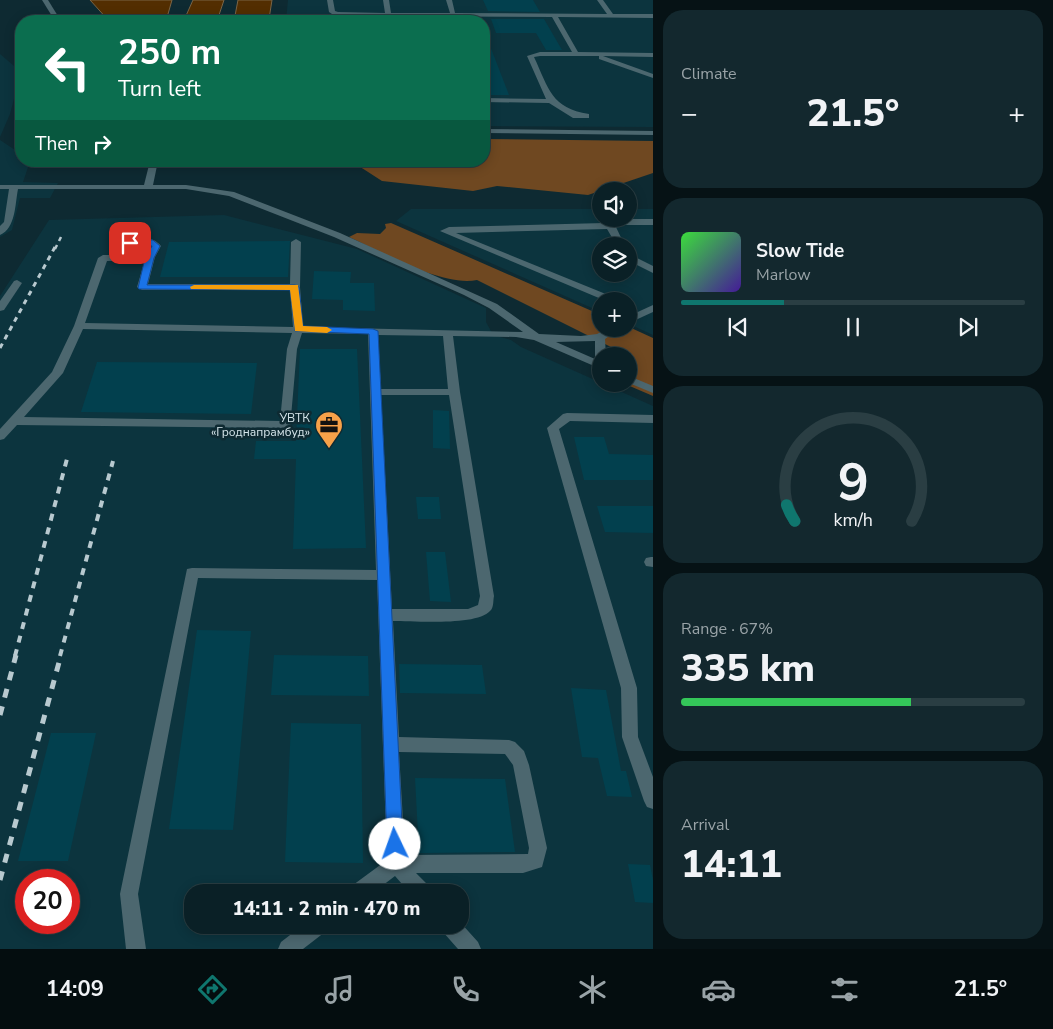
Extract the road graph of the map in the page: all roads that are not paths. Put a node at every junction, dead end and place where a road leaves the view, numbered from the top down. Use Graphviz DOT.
graph roads {
  1 [pos="45,0"];
  2 [pos="330,0"];
  3 [pos="386,0"];
  4 [pos="449,0"];
  5 [pos="600,0"];
  6 [pos="337,14"];
  7 [pos="388,14"];
  8 [pos="54,15"];
  9 [pos="427,15"];
  10 [pos="453,15"];
  11 [pos="554,15"];
  12 [pos="611,16"];
  13 [pos="653,16"];
  14 [pos="576,54"];
  15 [pos="589,54"];
  16 [pos="653,55"];
  17 [pos="653,76"];
  18 [pos="490,100"];
  19 [pos="551,101"];
  20 [pos="586,116"];
  21 [pos="490,131"];
  22 [pos="653,133"];
  23 [pos="153,167"];
  24 [pos="0,187"];
  25 [pos="14,187"];
  26 [pos="148,187"];
  27 [pos="637,222"];
  28 [pos="653,222"];
  29 [pos="592,227"];
  30 [pos="0,232"];
  31 [pos="296,242"];
  32 [pos="122,258"];
  33 [pos="150,258"];
  34 [pos="637,261"];
  35 [pos="653,270"];
  36 [pos="17,283"];
  37 [pos="295,287"];
  38 [pos="592,292"];
  39 [pos="0,308"];
  40 [pos="653,308"];
  41 [pos="637,311"];
  42 [pos="642,313"];
  43 [pos="637,316"];
  44 [pos="653,318"];
  45 [pos="78,326"];
  46 [pos="298,329"];
  47 [pos="373,331"];
  48 [pos="448,334"];
  49 [pos="537,337"];
  50 [pos="592,337"];
  51 [pos="600,337"];
  52 [pos="600,347"];
  53 [pos="592,361"];
  54 [pos="637,383"];
  55 [pos="653,390"];
  56 [pos="376,392"];
  57 [pos="454,392"];
  58 [pos="653,419"];
  59 [pos="13,421"];
  60 [pos="0,436"];
  61 [pos="383,575"];
  62 [pos="384,615"];
  63 [pos="390,744"];
  64 [pos="653,801"];
  65 [pos="396,864"];
  66 [pos="370,884"];
  67 [pos="414,884"];
  68 [pos="307,934"];
  69 [pos="458,934"];
  70 [pos="136,949"];
  71 [pos="288,949"];
  72 [pos="470,949"];
  1 -- 8 [label="lane"];
  2 -- 6 [label="lane"];
  3 -- 7 [label="lane"];
  4 -- 10 [label="lane"];
  5 -- 12 [label="lane"];
  6 -- 7 [label="lane"];
  7 -- 9 [label="lane"];
  9 -- 10 [label="lane"];
  10 -- 11 [label="lane"];
  11 -- 12 [label="lane"];
  11 -- 14 [label="lane"];
  12 -- 13 [label="lane"];
  14 -- 15 [label="lane"];
  14 -- 19 [label="lane"];
  15 -- 16 [label="lane"];
  15 -- 17 [label="lane"];
  18 -- 19 [label="lane"];
  19 -- 20 [label="lane"];
  21 -- 22 [label="lane"];
  23 -- 26 [label="lane"];
  24 -- 25 [label="lane"];
  25 -- 26 [label="lane"];
  25 -- 30 [label="lane"];
  26 -- 49 [label="lane"];
  27 -- 28 [label="lane"];
  29 -- 38 [label="lane"];
  31 -- 37 [label="lane"];
  32 -- 33 [label="lane"];
  32 -- 33 [label="lane"];
  32 -- 45 [label="lane"];
  33 -- 37 [label="lane"];
  34 -- 35 [label="lane"];
  36 -- 39 [label="lane"];
  37 -- 46 [label="lane"];
  40 -- 42 [label="lane"];
  41 -- 42 [label="lane"];
  42 -- 43 [label="lane"];
  42 -- 44 [label="lane"];
  45 -- 46 [label="lane"];
  45 -- 59 [label="lane"];
  46 -- 47 [label="lane"];
  46 -- 59 [label="lane"];
  47 -- 48 [label="lane"];
  47 -- 56 [label="lane"];
  48 -- 49 [label="lane"];
  48 -- 57 [label="lane"];
  49 -- 50 [label="lane"];
  49 -- 53 [label="lane"];
  51 -- 52 [label="lane"];
  54 -- 55 [label="lane"];
  56 -- 57 [label="lane"];
  56 -- 61 [label="lane"];
  57 -- 62 [label="lane"];
  58 -- 64 [label="lane"];
  59 -- 60 [label="lane"];
  61 -- 62 [label="lane"];
  61 -- 70 [label="lane"];
  62 -- 63 [label="lane"];
  63 -- 65 [label="lane"];
  63 -- 65 [label="lane"];
  65 -- 66 [label="lane"];
  65 -- 67 [label="lane"];
  68 -- 71 [label="lane"];
  69 -- 72 [label="lane"];
}
